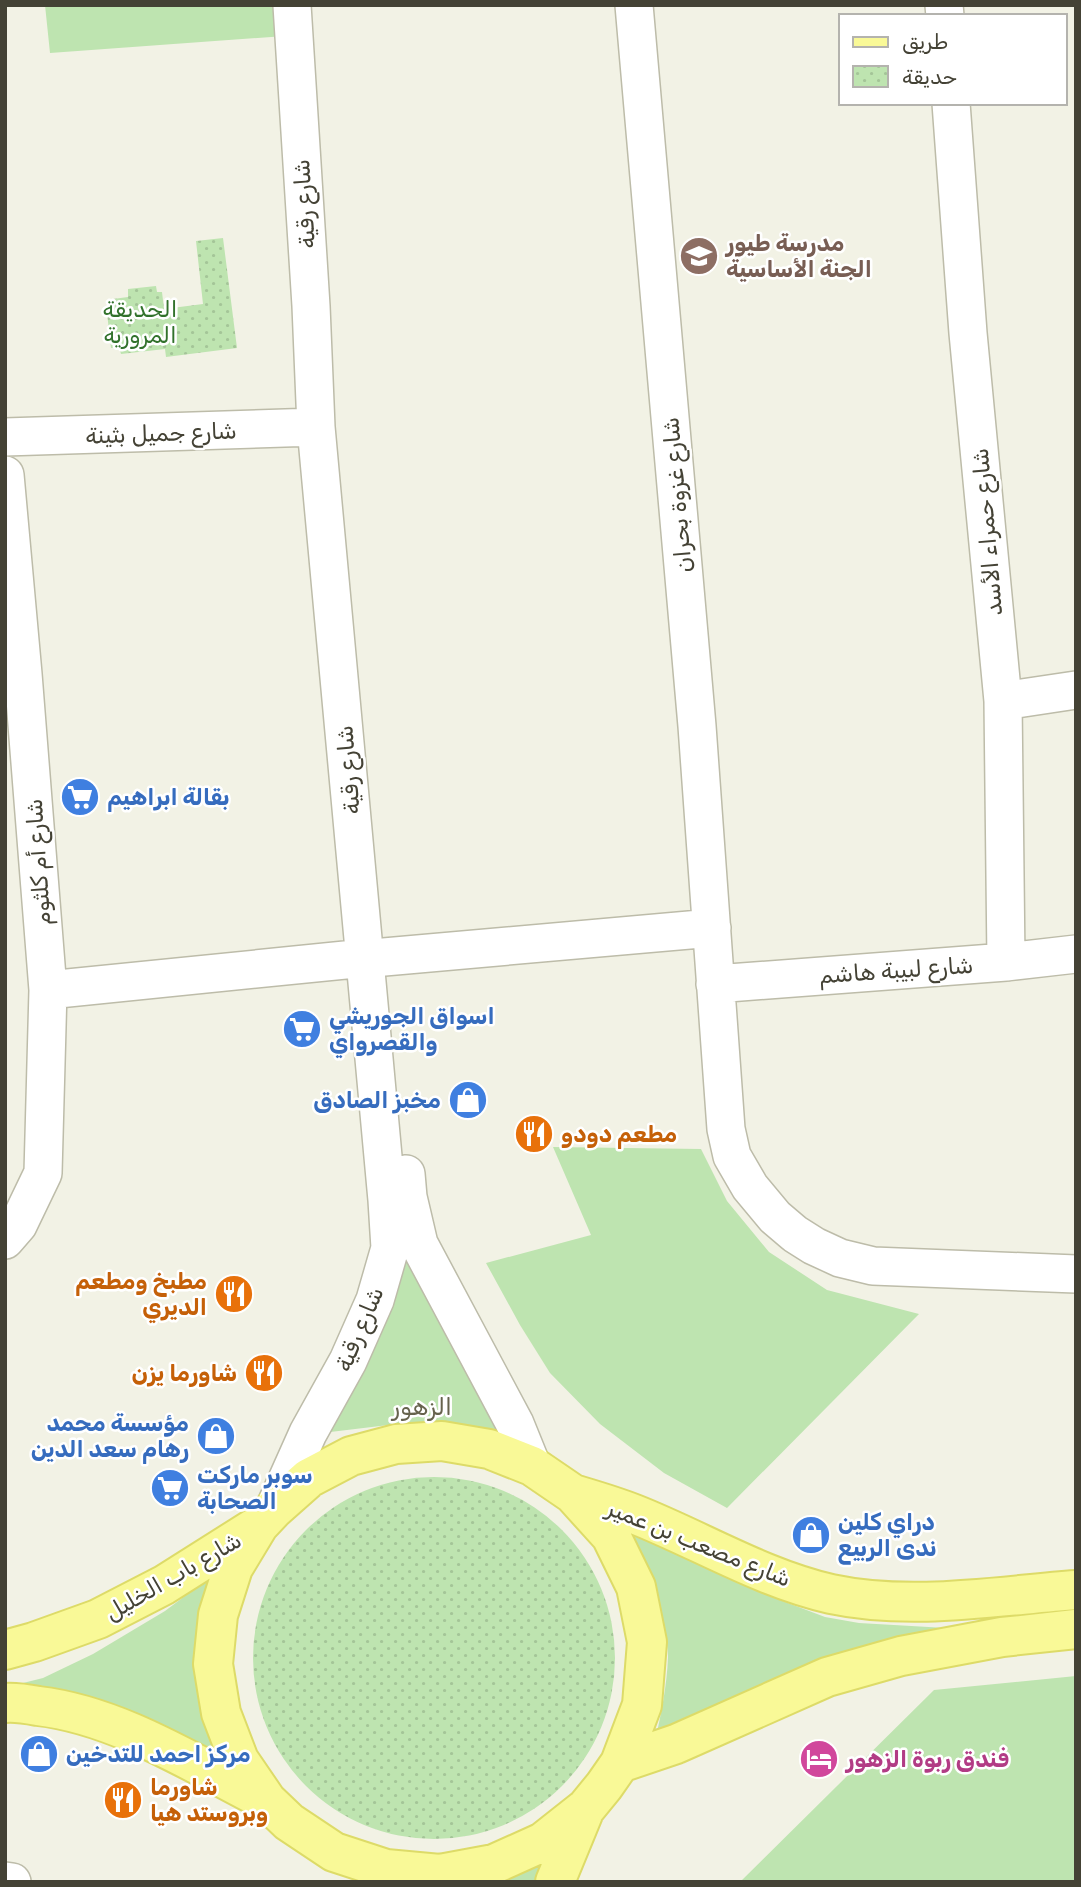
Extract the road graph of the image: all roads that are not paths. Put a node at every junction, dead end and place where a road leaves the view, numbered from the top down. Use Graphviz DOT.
graph roads {
  1 [pos="292,5"];
  2 [pos="310,5"];
  3 [pos="634,5"];
  4 [pos="951,105"];
  5 [pos="316,427"];
  6 [pos="5,437"];
  7 [pos="5,475"];
  8 [pos="1076,690"];
  9 [pos="1003,701"];
  10 [pos="712,928"];
  11 [pos="1076,954"];
  12 [pos="374,957"];
  13 [pos="1006,962"];
  14 [pos="715,984"];
  15 [pos="48,990"];
  16 [pos="5,1240"];
  17 [pos="1076,1274"];
  18 [pos="532,1466"];
  19 [pos="573,1494"];
  20 [pos="266,1517"];
  21 [pos="1076,1590"];
  22 [pos="1076,1629"];
  23 [pos="5,1650"];
  24 [pos="5,1703"];
  25 [pos="620,1763"];
  26 [pos="586,1808"];
  27 [pos="278,1812"];
  28 [pos="5,1881"];
  29 [pos="12,1882"];
  30 [pos="331,1882"];
  31 [pos="555,1882"];
  1 -- 5 [label="street, شارع رقية"];
  2 -- 12 [label="street, شارع رقية"];
  3 -- 10 [label="street, شارع غزوة بحران"];
  4 -- 9 [label="street, شارع حمراء الأسد"];
  5 -- 6 [label="street, شارع جميل بثينة"];
  5 -- 12 [label="street, شارع رقية"];
  7 -- 15 [label="street, شارع أم كلثوم"];
  8 -- 9 [label="street"];
  9 -- 13 [label="street, شارع حمراء الأسد"];
  10 -- 12 [label="street"];
  10 -- 14 [label="street, شارع غزوة بحران"];
  11 -- 13 [label="street, شارع لبيبة هاشم"];
  12 -- 15 [label="street"];
  12 -- 18 [label="street, شارع رقية"];
  12 -- 20 [label="street, شارع رقية"];
  13 -- 14 [label="street, شارع لبيبة هاشم"];
  14 -- 17 [label="street, شارع غزوة بحران"];
  15 -- 16 [label="street, شارع أم كلثوم"];
  18 -- 19 [label="main road"];
  18 -- 20 [label="main road"];
  19 -- 21 [label="main road, شارع مصعب بن عمير"];
  19 -- 25 [label="main road"];
  20 -- 23 [label="main road, شارع باب الخليل"];
  20 -- 27 [label="main road"];
  22 -- 25 [label="main road"];
  24 -- 27 [label="main road"];
  25 -- 26 [label="main road"];
  26 -- 27 [label="main road"];
  26 -- 31 [label="main road"];
  27 -- 30 [label="main road"];
  28 -- 29 [label="street"];
}
